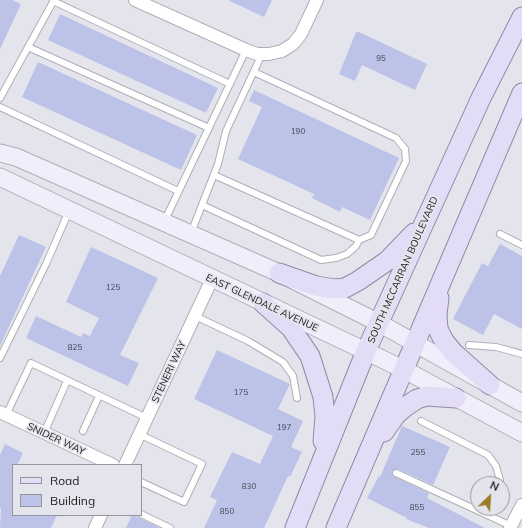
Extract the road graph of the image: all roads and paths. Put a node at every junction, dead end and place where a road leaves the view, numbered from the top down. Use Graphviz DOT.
graph roads {
  1 [pos="53,0"];
  2 [pos="135,0"];
  3 [pos="317,0"];
  4 [pos="522,17"];
  5 [pos="28,47"];
  6 [pos="246,50"];
  7 [pos="262,54"];
  8 [pos="254,72"];
  9 [pos="230,84"];
  10 [pos="522,93"];
  11 [pos="0,98"];
  12 [pos="0,107"];
  13 [pos="209,128"];
  14 [pos="0,153"];
  15 [pos="214,175"];
  16 [pos="0,177"];
  17 [pos="178,191"];
  18 [pos="202,205"];
  19 [pos="70,212"];
  20 [pos="426,218"];
  21 [pos="164,222"];
  22 [pos="191,233"];
  23 [pos="500,234"];
  24 [pos="359,240"];
  25 [pos="522,246"];
  26 [pos="446,270"];
  27 [pos="279,273"];
  28 [pos="212,279"];
  29 [pos="263,303"];
  30 [pos="195,316"];
  31 [pos="379,323"];
  32 [pos="414,342"];
  33 [pos="469,344"];
  34 [pos="366,351"];
  35 [pos="522,354"];
  36 [pos="0,358"];
  37 [pos="403,369"];
  38 [pos="67,381"];
  39 [pos="490,385"];
  40 [pos="99,396"];
  41 [pos="297,398"];
  42 [pos="456,398"];
  43 [pos="522,403"];
  44 [pos="3,414"];
  45 [pos="147,418"];
  46 [pos="420,421"];
  47 [pos="82,431"];
  48 [pos="44,433"];
  49 [pos="522,433"];
  50 [pos="139,434"];
  51 [pos="366,456"];
  52 [pos="111,464"];
  53 [pos="125,464"];
  54 [pos="320,464"];
  55 [pos="396,473"];
  56 [pos="499,476"];
  57 [pos="142,482"];
  58 [pos="470,504"];
  59 [pos="522,505"];
  60 [pos="142,514"];
  61 [pos="101,516"];
  62 [pos="494,516"];
  63 [pos="511,527"];
  64 [pos="95,528"];
  65 [pos="170,528"];
  66 [pos="295,528"];
  67 [pos="336,528"];
  1 -- 5 [label="lane"];
  1 -- 9 [label="lane"];
  2 -- 6 [label="street"];
  3 -- 7 [label="street"];
  4 -- 20 [label="main road, SOUTH MCCARRAN BOULEVARD"];
  5 -- 11 [label="lane"];
  5 -- 13 [label="lane"];
  6 -- 7 [label="street"];
  6 -- 9 [label="lane"];
  7 -- 8 [label="lane"];
  8 -- 15 [label="lane"];
  8 -- 24 [label="lane"];
  9 -- 13 [label="lane"];
  10 -- 26 [label="main road"];
  12 -- 17 [label="lane"];
  13 -- 17 [label="lane"];
  14 -- 21 [label="main road"];
  15 -- 18 [label="lane"];
  15 -- 24 [label="lane"];
  16 -- 19 [label="main road, EAST GLENDALE AVENUE"];
  17 -- 21 [label="lane"];
  18 -- 22 [label="lane"];
  18 -- 24 [label="lane"];
  19 -- 28 [label="main road, EAST GLENDALE AVENUE"];
  19 -- 36 [label="lane"];
  20 -- 27 [label="main road"];
  20 -- 31 [label="main road, SOUTH MCCARRAN BOULEVARD"];
  21 -- 22 [label="main road"];
  22 -- 27 [label="main road"];
  23 -- 25 [label="lane"];
  26 -- 32 [label="main road"];
  26 -- 39 [label="main road"];
  27 -- 31 [label="main road"];
  28 -- 29 [label="main road, EAST GLENDALE AVENUE"];
  28 -- 30 [label="street, STENERI WAY"];
  29 -- 34 [label="main road, EAST GLENDALE AVENUE"];
  29 -- 54 [label="main road"];
  30 -- 41 [label="lane"];
  30 -- 45 [label="street, STENERI WAY"];
  31 -- 32 [label="main road"];
  31 -- 34 [label="main road, SOUTH MCCARRAN BOULEVARD"];
  32 -- 37 [label="main road"];
  32 -- 39 [label="main road"];
  33 -- 35 [label="lane"];
  34 -- 37 [label="main road, EAST GLENDALE AVENUE"];
  34 -- 54 [label="main road, SOUTH MCCARRAN BOULEVARD"];
  37 -- 42 [label="main road, EAST GLENDALE AVENUE"];
  37 -- 51 [label="main road"];
  38 -- 40 [label="lane"];
  38 -- 44 [label="lane"];
  38 -- 48 [label="lane"];
  39 -- 43 [label="main road"];
  40 -- 45 [label="lane"];
  40 -- 47 [label="lane"];
  42 -- 49 [label="main road, EAST GLENDALE AVENUE"];
  42 -- 51 [label="main road"];
  44 -- 48 [label="street, SNIDER WAY"];
  45 -- 50 [label="street, STENERI WAY"];
  46 -- 56 [label="lane"];
  48 -- 52 [label="street, SNIDER WAY"];
  50 -- 53 [label="street, STENERI WAY"];
  50 -- 57 [label="lane"];
  51 -- 67 [label="main road"];
  54 -- 66 [label="main road, SOUTH MCCARRAN BOULEVARD"];
  55 -- 58 [label="lane"];
  59 -- 63 [label="street"];
  60 -- 65 [label="lane"];
  61 -- 64 [label="street"];
  62 -- 63 [label="lane"];
}
